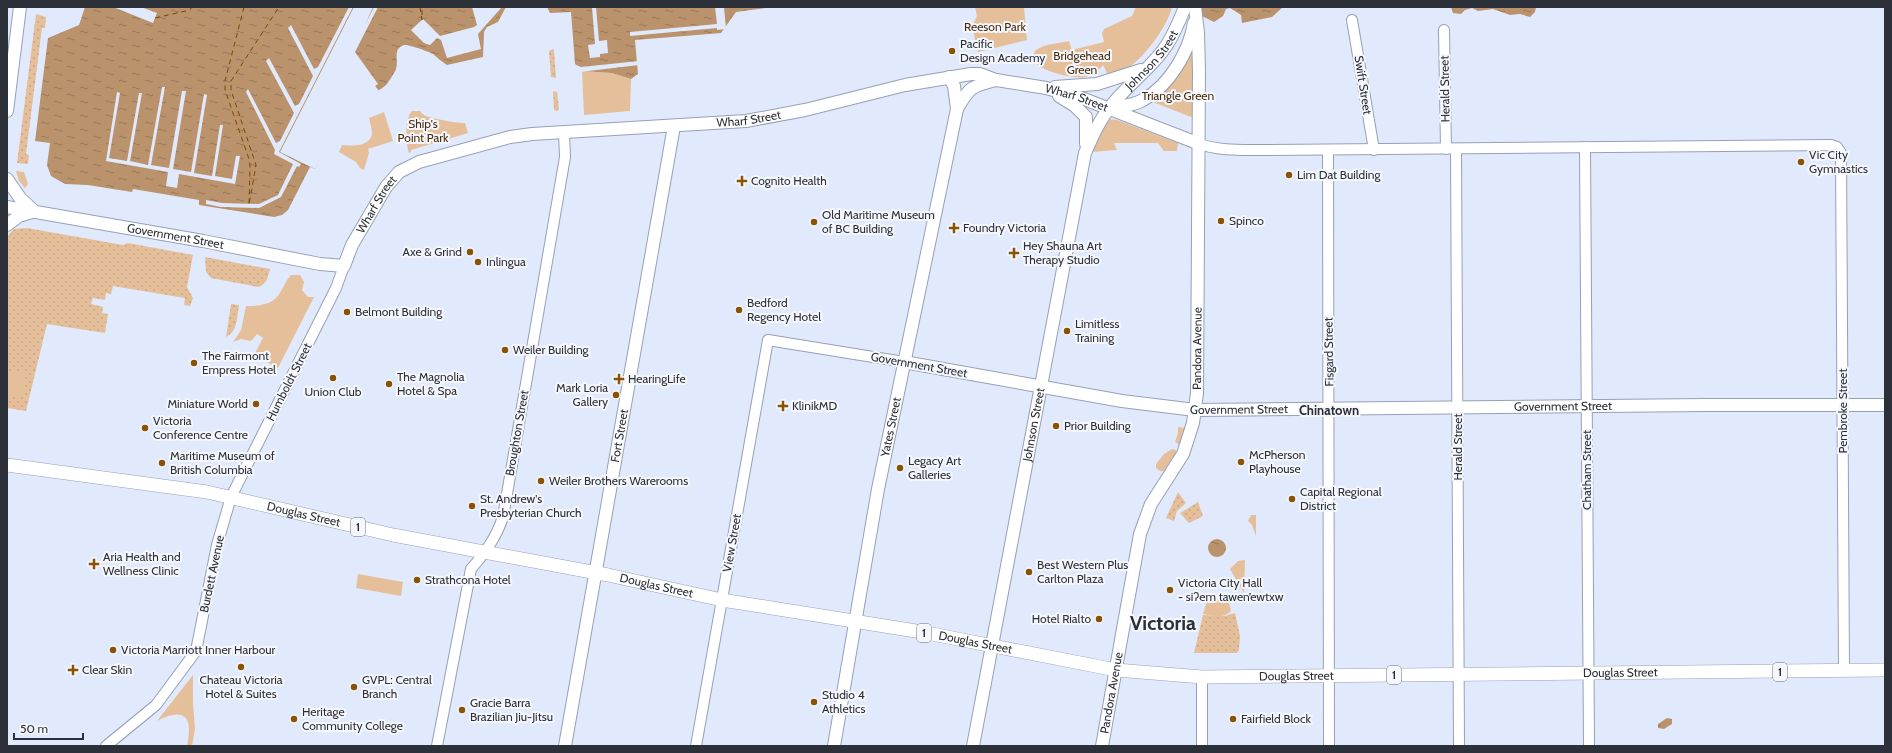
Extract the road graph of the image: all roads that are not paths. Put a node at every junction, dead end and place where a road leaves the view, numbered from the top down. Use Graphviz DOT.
graph roads {
  1 [pos="20,7"];
  2 [pos="1185,7"];
  3 [pos="1195,7"];
  4 [pos="1352,20"];
  5 [pos="1444,30"];
  6 [pos="1195,32"];
  7 [pos="1145,69"];
  8 [pos="949,77"];
  9 [pos="996,80"];
  10 [pos="1046,88"];
  11 [pos="1109,108"];
  12 [pos="957,109"];
  13 [pos="7,111"];
  14 [pos="674,126"];
  15 [pos="564,133"];
  16 [pos="1198,143"];
  17 [pos="1585,147"];
  18 [pos="1446,149"];
  19 [pos="1456,149"];
  20 [pos="1328,150"];
  21 [pos="1374,150"];
  22 [pos="1086,153"];
  23 [pos="7,179"];
  24 [pos="7,207"];
  25 [pos="35,212"];
  26 [pos="7,225"];
  27 [pos="344,266"];
  28 [pos="768,340"];
  29 [pos="908,341"];
  30 [pos="904,362"];
  31 [pos="928,366"];
  32 [pos="1041,386"];
  33 [pos="1885,405"];
  34 [pos="1587,406"];
  35 [pos="1843,406"];
  36 [pos="1329,408"];
  37 [pos="1458,408"];
  38 [pos="1195,410"];
  39 [pos="7,465"];
  40 [pos="231,497"];
  41 [pos="486,552"];
  42 [pos="596,573"];
  43 [pos="722,600"];
  44 [pos="856,621"];
  45 [pos="991,645"];
  46 [pos="1116,670"];
  47 [pos="1844,670"];
  48 [pos="1885,670"];
  49 [pos="1589,673"];
  50 [pos="1459,674"];
  51 [pos="1329,675"];
  52 [pos="1202,677"];
  53 [pos="106,746"];
  54 [pos="437,746"];
  55 [pos="565,746"];
  56 [pos="696,746"];
  57 [pos="834,746"];
  58 [pos="973,746"];
  59 [pos="1102,746"];
  60 [pos="1202,746"];
  61 [pos="1329,746"];
  62 [pos="1459,746"];
  63 [pos="1589,746"];
  1 -- 13 [label="main road"];
  2 -- 7 [label="main road, Johnson Street"];
  3 -- 6 [label="main road, Johnson Street"];
  4 -- 21 [label="street, Swift Street"];
  5 -- 18 [label="street, Herald Street"];
  6 -- 11 [label="main road, Johnson Street"];
  6 -- 16 [label="main road, Pandora Avenue"];
  7 -- 10 [label="main road"];
  7 -- 11 [label="main road, Johnson Street"];
  8 -- 9 [label="main road, Wharf Street"];
  8 -- 12 [label="main road, Yates Street"];
  8 -- 14 [label="main road, Wharf Street"];
  9 -- 10 [label="main road, Wharf Street"];
  9 -- 12 [label="main road, Yates Street"];
  10 -- 11 [label="main road, Wharf Street"];
  10 -- 22 [label="main road"];
  11 -- 16 [label="main road, Wharf Street"];
  11 -- 22 [label="main road, Johnson Street"];
  12 -- 29 [label="main road, Yates Street"];
  14 -- 15 [label="main road, Wharf Street"];
  14 -- 42 [label="main road, Fort Street"];
  15 -- 27 [label="main road, Wharf Street"];
  15 -- 41 [label="street, Broughton Street"];
  16 -- 20 [label="street"];
  16 -- 38 [label="main road, Pandora Avenue"];
  17 -- 19 [label="street"];
  17 -- 34 [label="street, Chatham Street"];
  17 -- 35 [label="street, Pembroke Street"];
  18 -- 19 [label="street"];
  18 -- 21 [label="street"];
  19 -- 37 [label="street, Herald Street"];
  20 -- 21 [label="street"];
  20 -- 36 [label="street, Fisgard Street"];
  22 -- 32 [label="main road, Johnson Street"];
  23 -- 25 [label="main road"];
  24 -- 25 [label="main road, Government Street"];
  25 -- 26 [label="main road"];
  25 -- 27 [label="main road, Government Street"];
  27 -- 40 [label="street, Humboldt Street"];
  28 -- 30 [label="street, Government Street"];
  28 -- 43 [label="street, View Street"];
  29 -- 30 [label="main road, Yates Street"];
  29 -- 31 [label="main road"];
  30 -- 31 [label="main road, Government Street"];
  30 -- 44 [label="main road, Yates Street"];
  31 -- 32 [label="main road, Government Street"];
  32 -- 38 [label="main road, Government Street"];
  32 -- 45 [label="main road, Johnson Street"];
  33 -- 35 [label="main road, Government Street"];
  34 -- 35 [label="main road, Government Street"];
  34 -- 37 [label="main road, Government Street"];
  34 -- 49 [label="street, Chatham Street"];
  35 -- 47 [label="street, Pembroke Street"];
  36 -- 37 [label="main road, Government Street"];
  36 -- 38 [label="main road, Government Street"];
  36 -- 51 [label="street, Fisgard Street"];
  37 -- 50 [label="street, Herald Street"];
  38 -- 46 [label="main road, Pandora Avenue"];
  39 -- 40 [label="main road, Douglas Street / 1"];
  40 -- 41 [label="main road, Douglas Street / 1"];
  40 -- 53 [label="street, Burdett Avenue"];
  41 -- 42 [label="main road, Douglas Street / 1"];
  41 -- 54 [label="street, Broughton Street"];
  42 -- 43 [label="main road, Douglas Street / 1"];
  42 -- 55 [label="main road, Fort Street"];
  43 -- 44 [label="main road, Douglas Street / 1"];
  43 -- 56 [label="street, View Street"];
  44 -- 45 [label="main road, Douglas Street / 1"];
  44 -- 57 [label="main road, Yates Street"];
  45 -- 46 [label="main road, Douglas Street / 1"];
  45 -- 58 [label="main road, Johnson Street"];
  46 -- 52 [label="main road, Douglas Street / 1"];
  46 -- 59 [label="main road, Pandora Avenue"];
  47 -- 48 [label="main road, Douglas Street / 1"];
  47 -- 49 [label="main road, Douglas Street / 1"];
  49 -- 50 [label="main road, Douglas Street / 1"];
  49 -- 63 [label="street, Chatham Street"];
  50 -- 51 [label="main road, Douglas Street / 1"];
  50 -- 62 [label="street, Herald Street"];
  51 -- 52 [label="main road, Douglas Street / 1"];
  51 -- 61 [label="street, Fisgard Street"];
  52 -- 60 [label="street"];
}
